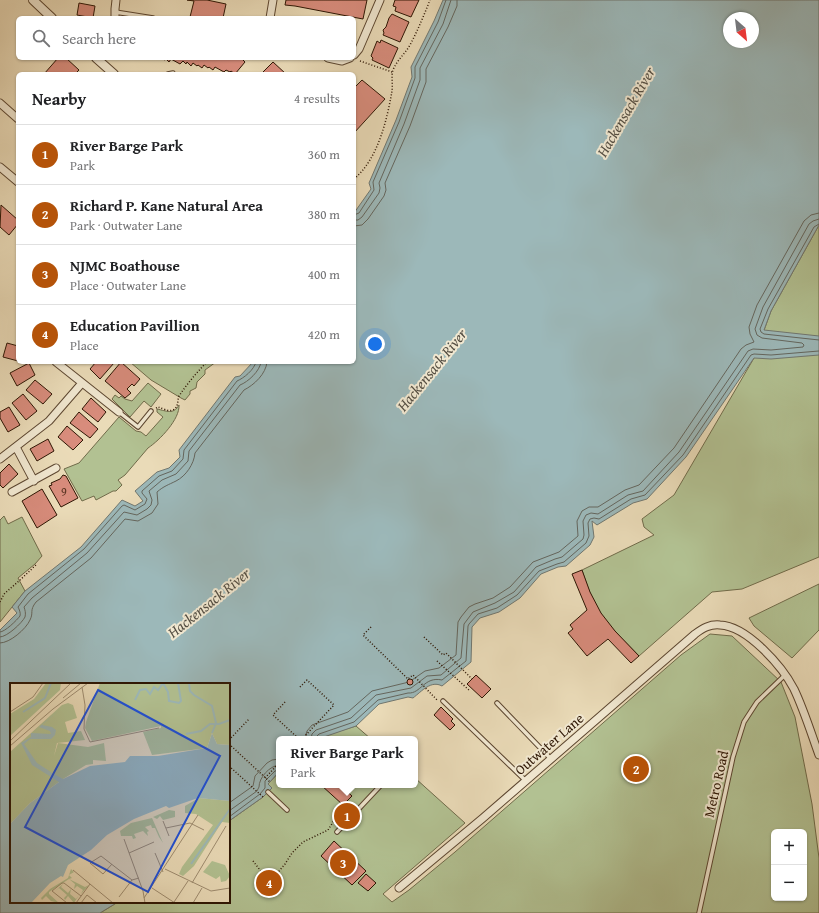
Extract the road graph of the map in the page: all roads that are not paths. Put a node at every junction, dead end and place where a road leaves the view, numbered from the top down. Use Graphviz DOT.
graph roads {
  1 [pos="33,0"];
  2 [pos="116,0"];
  3 [pos="273,0"];
  4 [pos="380,0"];
  5 [pos="115,15"];
  6 [pos="50,16"];
  7 [pos="128,16"];
  8 [pos="270,16"];
  9 [pos="356,58"];
  10 [pos="98,60"];
  11 [pos="112,72"];
  12 [pos="0,103"];
  13 [pos="16,117"];
  14 [pos="0,167"];
  15 [pos="16,180"];
  16 [pos="58,364"];
  17 [pos="82,383"];
  18 [pos="153,410"];
  19 [pos="119,412"];
  20 [pos="16,448"];
  21 [pos="0,459"];
  22 [pos="56,468"];
  23 [pos="34,481"];
  24 [pos="12,492"];
  25 [pos="785,675"];
  26 [pos="443,701"];
  27 [pos="497,703"];
  28 [pos="819,755"];
  29 [pos="551,759"];
  30 [pos="526,781"];
  31 [pos="378,788"];
  32 [pos="268,792"];
  33 [pos="287,810"];
  34 [pos="337,832"];
  35 [pos="399,888"];
  36 [pos="699,913"];
  1 -- 6 [label="street"];
  2 -- 5 [label="street"];
  3 -- 8 [label="street"];
  4 -- 9 [label="street"];
  5 -- 7 [label="lane"];
  10 -- 11 [label="street"];
  12 -- 13 [label="street"];
  14 -- 15 [label="street"];
  16 -- 17 [label="street"];
  17 -- 19 [label="street"];
  17 -- 20 [label="street"];
  18 -- 19 [label="lane"];
  20 -- 21 [label="street"];
  20 -- 23 [label="street"];
  22 -- 23 [label="street"];
  23 -- 24 [label="street"];
  25 -- 28 [label="street"];
  25 -- 29 [label="street, Outwater Lane"];
  25 -- 36 [label="lane, Metro Road"];
  26 -- 30 [label="lane"];
  27 -- 29 [label="lane"];
  29 -- 30 [label="street, Outwater Lane"];
  30 -- 35 [label="street, Outwater Lane"];
  31 -- 34 [label="lane"];
  32 -- 33 [label="lane"];
}
